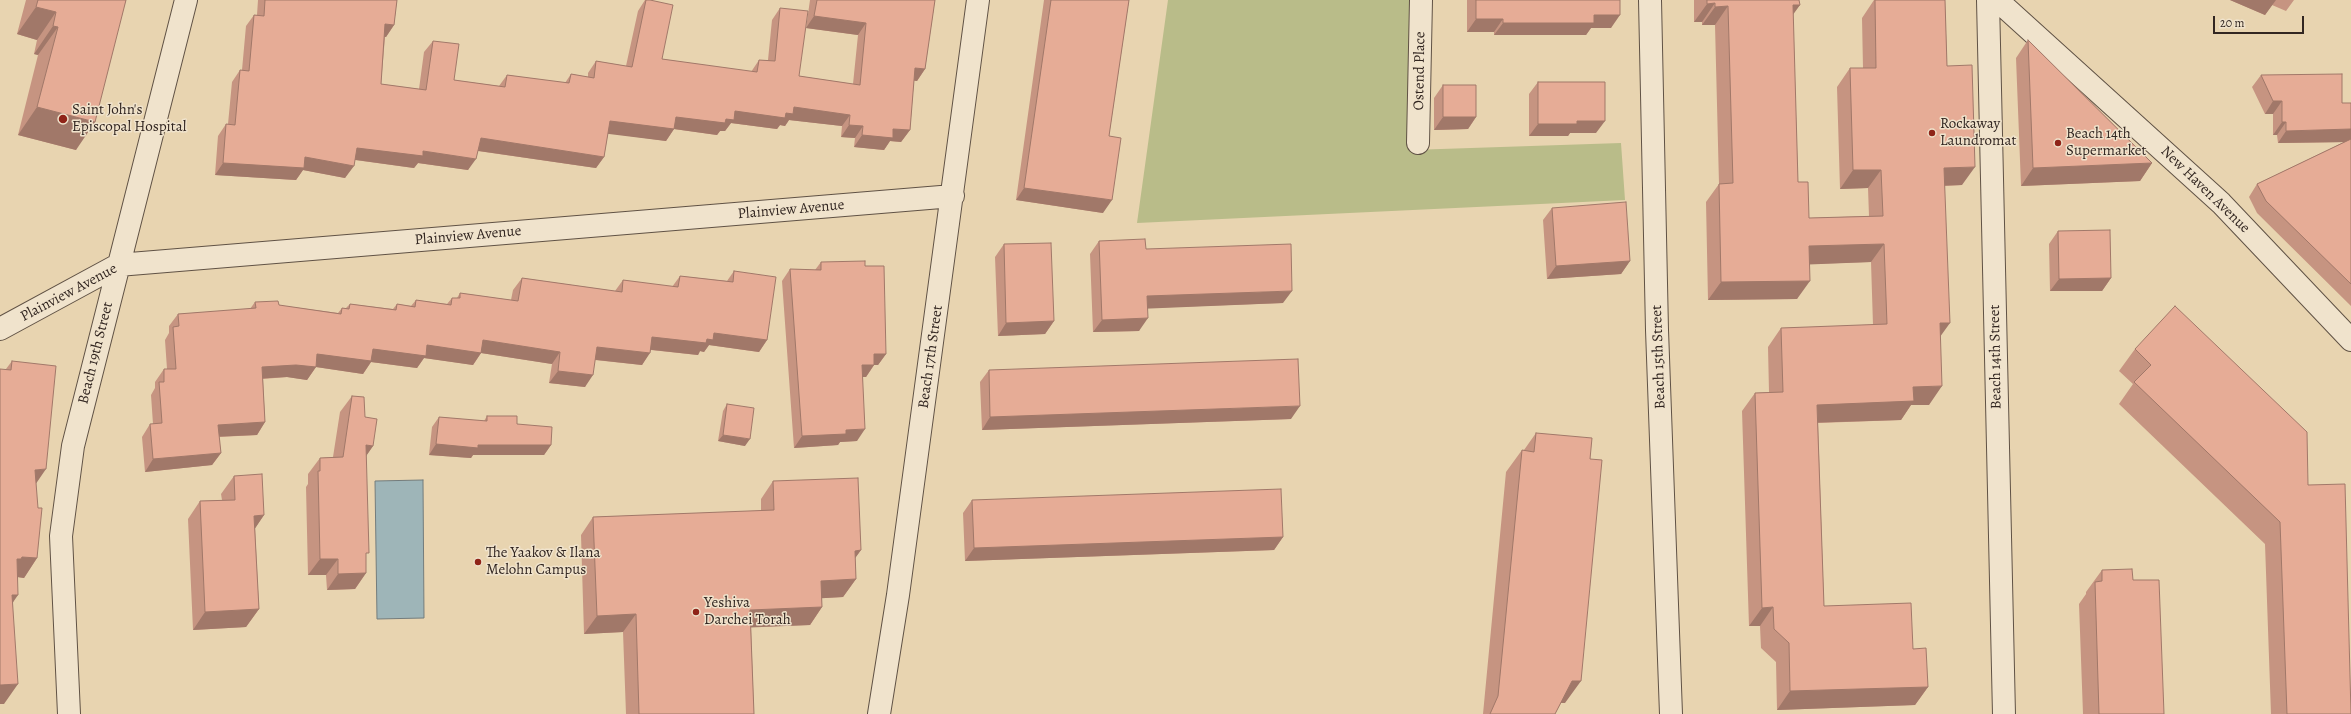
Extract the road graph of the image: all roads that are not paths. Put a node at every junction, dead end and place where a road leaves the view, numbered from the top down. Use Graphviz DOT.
graph roads {
  1 [pos="186,0"];
  2 [pos="978,0"];
  3 [pos="1421,0"];
  4 [pos="1650,0"];
  5 [pos="1988,0"];
  6 [pos="1998,0"];
  7 [pos="1418,143"];
  8 [pos="953,196"];
  9 [pos="118,265"];
  10 [pos="0,329"];
  11 [pos="2351,340"];
  12 [pos="69,714"];
  13 [pos="879,714"];
  14 [pos="1671,714"];
  15 [pos="2004,714"];
  1 -- 9 [label="street, Beach 19th Street"];
  2 -- 8 [label="street, Beach 17th Street"];
  3 -- 7 [label="street, Ostend Place"];
  4 -- 14 [label="street, Beach 15th Street"];
  5 -- 15 [label="street, Beach 14th Street"];
  6 -- 11 [label="street, New Haven Avenue"];
  8 -- 9 [label="street, Plainview Avenue"];
  8 -- 13 [label="street, Beach 17th Street"];
  9 -- 10 [label="street, Plainview Avenue"];
  9 -- 12 [label="street, Beach 19th Street"];
}
